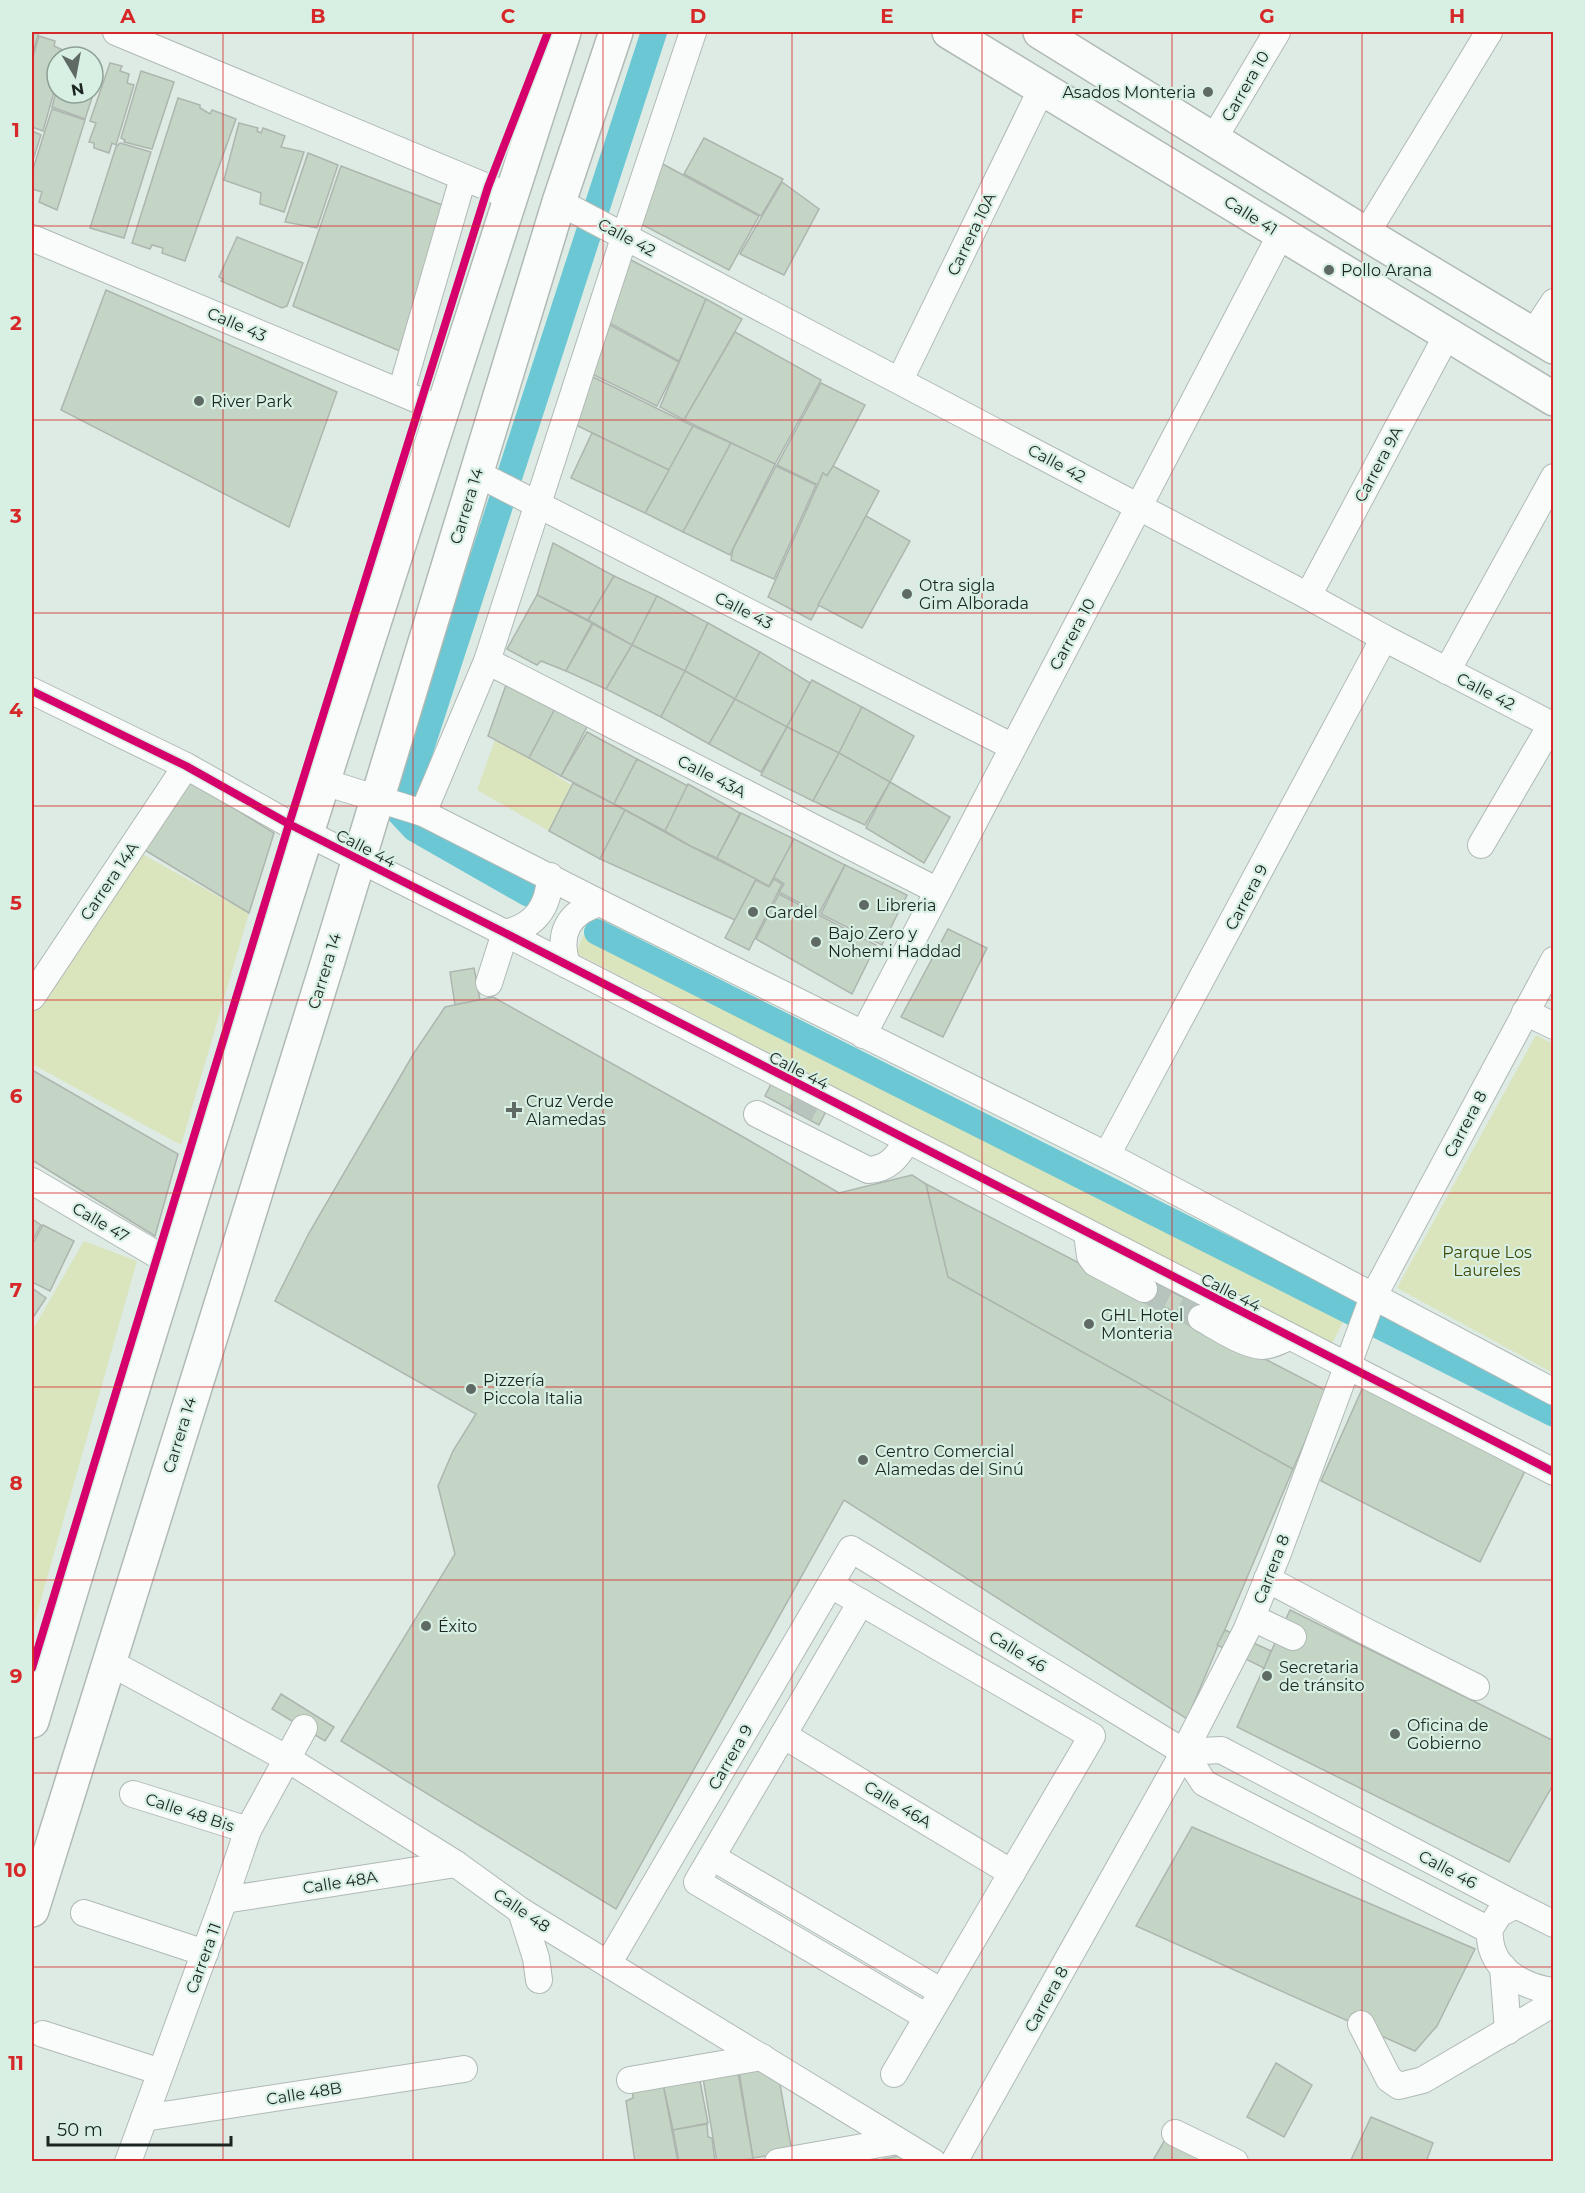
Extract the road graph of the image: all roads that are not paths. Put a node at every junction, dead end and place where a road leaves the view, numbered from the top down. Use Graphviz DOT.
graph roads {
  1 [pos="116,32"];
  2 [pos="564,32"];
  3 [pos="616,32"];
  4 [pos="693,32"];
  5 [pos="949,32"];
  6 [pos="1040,32"];
  7 [pos="1277,32"];
  8 [pos="1489,32"];
  9 [pos="1073,40"];
  10 [pos="1042,88"];
  11 [pos="1213,140"];
  12 [pos="463,178"];
  13 [pos="511,197"];
  14 [pos="571,207"];
  15 [pos="617,231"];
  16 [pos="1281,234"];
  17 [pos="1366,234"];
  18 [pos="32,238"];
  19 [pos="1554,302"];
  20 [pos="1448,333"];
  21 [pos="1543,341"];
  22 [pos="900,380"];
  23 [pos="400,392"];
  24 [pos="1554,399"];
  25 [pos="441,410"];
  26 [pos="483,477"];
  27 [pos="1554,477"];
  28 [pos="530,502"];
  29 [pos="1139,507"];
  30 [pos="1308,596"];
  31 [pos="1384,638"];
  32 [pos="487,661"];
  33 [pos="1447,671"];
  34 [pos="34,698"];
  35 [pos="1552,725"];
  36 [pos="1013,747"];
  37 [pos="186,766"];
  38 [pos="324,782"];
  39 [pos="402,806"];
  40 [pos="308,833"];
  41 [pos="1481,846"];
  42 [pos="359,860"];
  43 [pos="550,876"];
  44 [pos="938,891"];
  45 [pos="600,903"];
  46 [pos="505,933"];
  47 [pos="1554,960"];
  48 [pos="567,965"];
  49 [pos="489,983"];
  50 [pos="32,997"];
  51 [pos="1525,1012"];
  52 [pos="1554,1026"];
  53 [pos="863,1035"];
  54 [pos="790,1106"];
  55 [pos="907,1141"];
  56 [pos="1107,1155"];
  57 [pos="32,1181"];
  58 [pos="1087,1233"];
  59 [pos="171,1263"];
  60 [pos="1144,1289"];
  61 [pos="1370,1304"];
  62 [pos="1201,1318"];
  63 [pos="1289,1337"];
  64 [pos="1349,1360"];
  65 [pos="1554,1392"];
  66 [pos="1554,1472"];
  67 [pos="851,1549"];
  68 [pos="1278,1553"];
  69 [pos="1268,1579"];
  70 [pos="831,1585"];
  71 [pos="861,1602"];
  72 [pos="1249,1624"];
  73 [pos="1293,1637"];
  74 [pos="109,1662"];
  75 [pos="1476,1687"];
  76 [pos="32,1721"];
  77 [pos="304,1728"];
  78 [pos="783,1736"];
  79 [pos="1184,1752"];
  80 [pos="286,1758"];
  81 [pos="133,1794"];
  82 [pos="248,1830"];
  83 [pos="712,1857"];
  84 [pos="456,1864"];
  85 [pos="1012,1873"];
  86 [pos="224,1900"];
  87 [pos="1516,1905"];
  88 [pos="32,1910"];
  89 [pos="521,1911"];
  90 [pos="84,1913"];
  91 [pos="1554,1924"];
  92 [pos="1489,1930"];
  93 [pos="205,1953"];
  94 [pos="608,1964"];
  95 [pos="1503,1966"];
  96 [pos="539,1980"];
  97 [pos="1554,1991"];
  98 [pos="942,1992"];
  99 [pos="1554,2003"];
  100 [pos="927,2017"];
  101 [pos="1361,2024"];
  102 [pos="1508,2031"];
  103 [pos="43,2034"];
  104 [pos="762,2056"];
  105 [pos="464,2069"];
  106 [pos="161,2072"];
  107 [pos="894,2074"];
  108 [pos="630,2080"];
  109 [pos="144,2118"];
  110 [pos="1175,2133"];
  111 [pos="897,2141"];
  112 [pos="128,2162"];
  113 [pos="778,2162"];
  114 [pos="933,2162"];
  115 [pos="954,2162"];
  116 [pos="1235,2162"];
  1 -- 12 [label="street"];
  2 -- 13 [label="main road"];
  3 -- 14 [label="main road, Carrera 14"];
  4 -- 15 [label="street"];
  5 -- 10 [label="main road, Calle 41"];
  6 -- 9 [label="main road"];
  7 -- 11 [label="street, Carrera 10"];
  8 -- 17 [label="street"];
  9 -- 11 [label="main road"];
  10 -- 16 [label="main road, Calle 41"];
  10 -- 22 [label="street, Carrera 10A"];
  11 -- 17 [label="main road"];
  12 -- 13 [label="street"];
  12 -- 23 [label="street"];
  13 -- 25 [label="main road"];
  14 -- 15 [label="street, Calle 42"];
  14 -- 26 [label="main road, Carrera 14"];
  15 -- 22 [label="street, Calle 42"];
  15 -- 28 [label="street"];
  16 -- 20 [label="main road, Calle 41"];
  16 -- 29 [label="street, Carrera 10"];
  17 -- 21 [label="main road"];
  18 -- 23 [label="street, Calle 43"];
  19 -- 21 [label="street"];
  20 -- 24 [label="main road, Calle 41"];
  20 -- 30 [label="street, Carrera 9A"];
  22 -- 29 [label="street, Calle 42"];
  23 -- 25 [label="street, Calle 43"];
  25 -- 38 [label="main road"];
  26 -- 28 [label="street, Calle 43"];
  26 -- 39 [label="main road, Carrera 14"];
  27 -- 33 [label="street"];
  28 -- 32 [label="street"];
  28 -- 36 [label="street, Calle 43"];
  29 -- 30 [label="street, Calle 42"];
  29 -- 36 [label="street, Carrera 10"];
  30 -- 31 [label="street, Calle 42"];
  31 -- 33 [label="street, Calle 42"];
  31 -- 56 [label="street, Carrera 9"];
  32 -- 39 [label="street"];
  32 -- 44 [label="street, Calle 43A"];
  33 -- 35 [label="street, Calle 42"];
  34 -- 37 [label="street, Calle 44"];
  35 -- 41 [label="street"];
  36 -- 44 [label="street, Carrera 10"];
  37 -- 40 [label="street, Calle 44"];
  37 -- 50 [label="street, Carrera 14A"];
  38 -- 39 [label="street"];
  38 -- 40 [label="main road"];
  39 -- 42 [label="main road, Carrera 14"];
  39 -- 43 [label="street"];
  40 -- 42 [label="street, Calle 44"];
  40 -- 59 [label="main road"];
  42 -- 46 [label="street, Calle 44"];
  42 -- 74 [label="main road, Carrera 14"];
  43 -- 45 [label="street"];
  43 -- 46 [label="street"];
  44 -- 53 [label="street, Carrera 10"];
  45 -- 48 [label="street"];
  45 -- 53 [label="street"];
  46 -- 48 [label="street, Calle 44"];
  46 -- 49 [label="street"];
  47 -- 51 [label="street, Carrera 8"];
  48 -- 54 [label="street, Calle 44"];
  51 -- 52 [label="street"];
  51 -- 61 [label="street, Carrera 8"];
  53 -- 56 [label="street"];
  54 -- 55 [label="street, Calle 44"];
  54 -- 55 [label="street"];
  55 -- 58 [label="street, Calle 44"];
  56 -- 61 [label="street"];
  57 -- 59 [label="street, Calle 47"];
  58 -- 60 [label="street"];
  58 -- 63 [label="street, Calle 44"];
  59 -- 76 [label="main road"];
  61 -- 64 [label="street, Carrera 8"];
  61 -- 65 [label="street"];
  62 -- 63 [label="street"];
  63 -- 64 [label="street, Calle 44"];
  64 -- 66 [label="street, Calle 44"];
  64 -- 68 [label="street, Carrera 8"];
  67 -- 70 [label="street, Carrera 9"];
  67 -- 79 [label="street, Calle 46"];
  68 -- 69 [label="street, Carrera 8"];
  68 -- 72 [label="street"];
  69 -- 72 [label="street, Carrera 8"];
  69 -- 75 [label="street"];
  70 -- 71 [label="street"];
  70 -- 94 [label="street, Carrera 9"];
  71 -- 78 [label="street"];
  71 -- 85 [label="street"];
  72 -- 73 [label="street"];
  72 -- 79 [label="street, Carrera 8"];
  74 -- 80 [label="street, Calle 48"];
  74 -- 88 [label="main road, Carrera 14"];
  77 -- 80 [label="street, Carrera 11"];
  78 -- 83 [label="street"];
  78 -- 85 [label="street, Calle 46A"];
  79 -- 87 [label="street, Calle 46"];
  79 -- 92 [label="street, Calle 46"];
  79 -- 115 [label="street, Carrera 8"];
  80 -- 82 [label="street, Carrera 11"];
  80 -- 84 [label="street, Calle 48"];
  81 -- 82 [label="street, Calle 48 Bis"];
  82 -- 86 [label="street, Carrera 11"];
  83 -- 98 [label="street"];
  83 -- 100 [label="street"];
  84 -- 86 [label="street, Calle 48A"];
  84 -- 89 [label="street, Calle 48"];
  85 -- 98 [label="street"];
  86 -- 93 [label="street, Carrera 11"];
  87 -- 91 [label="street, Calle 46"];
  87 -- 92 [label="street"];
  89 -- 94 [label="street, Calle 48"];
  89 -- 96 [label="street"];
  90 -- 93 [label="street"];
  92 -- 95 [label="street"];
  93 -- 106 [label="street, Carrera 11"];
  94 -- 104 [label="street, Calle 48"];
  95 -- 97 [label="street"];
  95 -- 102 [label="street"];
  98 -- 100 [label="street"];
  99 -- 102 [label="street"];
  100 -- 107 [label="street"];
  101 -- 102 [label="street"];
  103 -- 106 [label="street"];
  104 -- 108 [label="street"];
  104 -- 111 [label="street, Calle 48"];
  105 -- 109 [label="street, Calle 48B"];
  106 -- 109 [label="street, Carrera 11"];
  109 -- 112 [label="street, Carrera 11"];
  110 -- 116 [label="street"];
  111 -- 113 [label="street"];
  111 -- 114 [label="street, Calle 48"];
}
